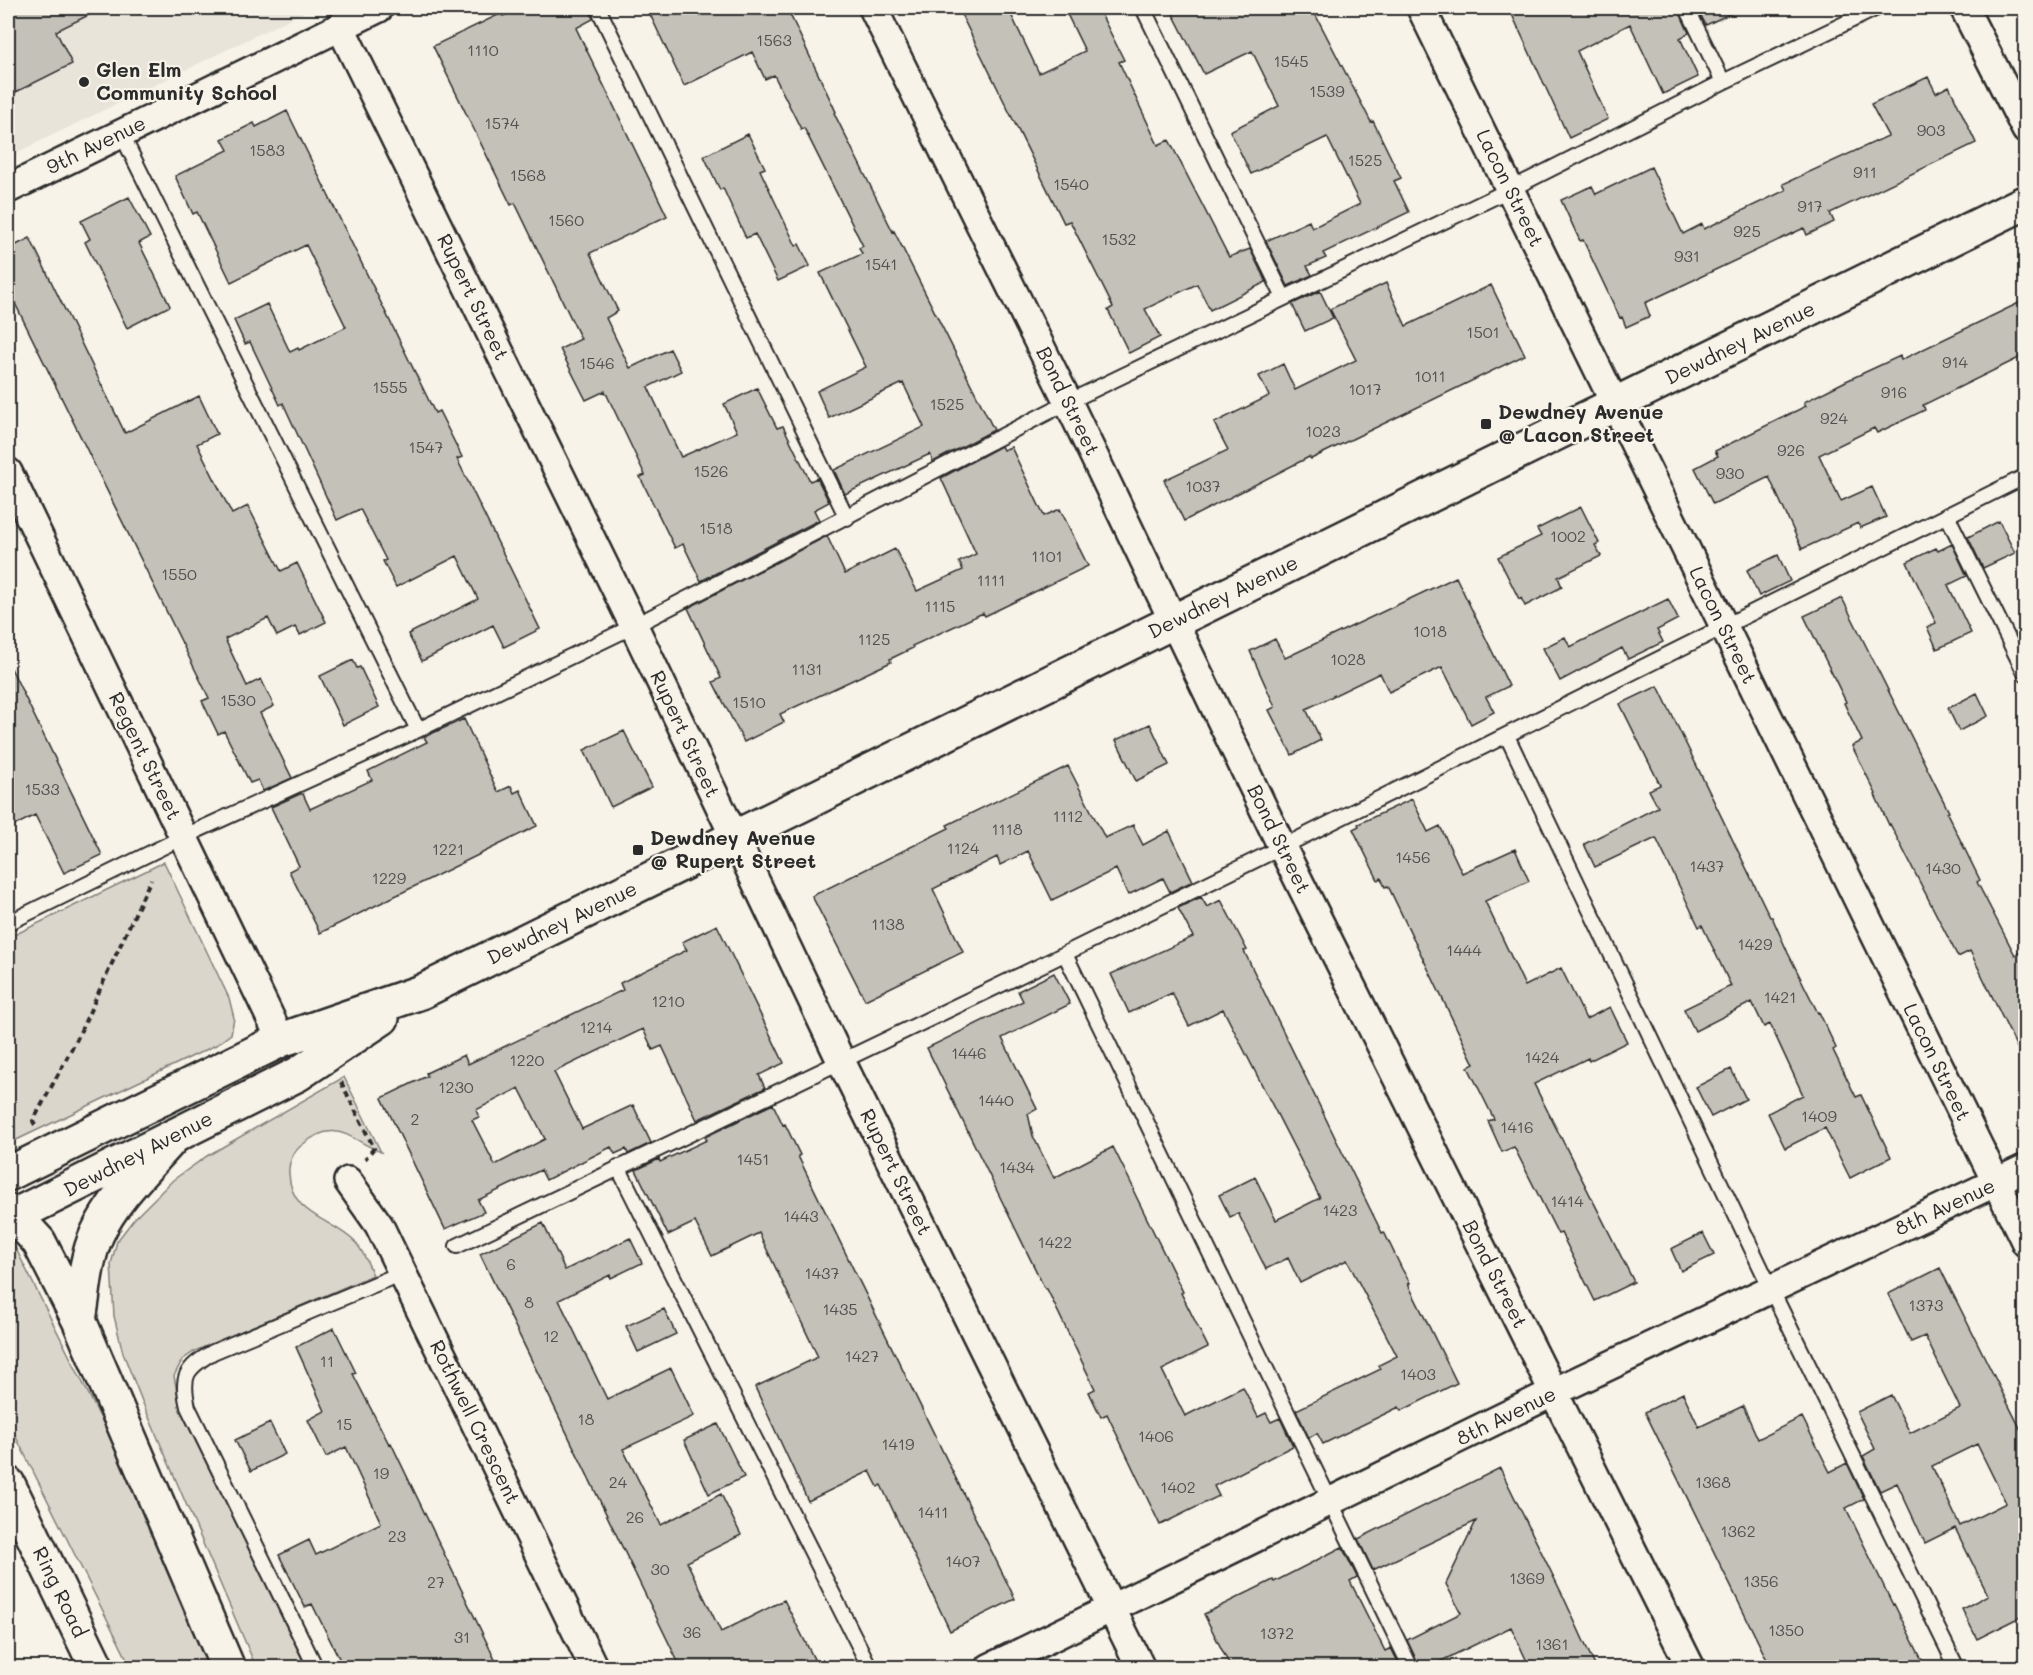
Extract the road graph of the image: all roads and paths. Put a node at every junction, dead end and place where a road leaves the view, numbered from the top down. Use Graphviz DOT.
graph roads {
  1 [pos="379,8"];
  2 [pos="598,8"];
  3 [pos="873,8"];
  4 [pos="1143,8"];
  5 [pos="1421,8"];
  6 [pos="1687,8"];
  7 [pos="1877,8"];
  8 [pos="1964,8"];
  9 [pos="340,26"];
  10 [pos="1723,82"];
  11 [pos="2025,130"];
  12 [pos="121,133"];
  13 [pos="8,189"];
  14 [pos="1511,189"];
  15 [pos="2025,202"];
  16 [pos="1284,298"];
  17 [pos="1068,402"];
  18 [pos="1617,404"];
  19 [pos="8,472"];
  20 [pos="2025,476"];
  21 [pos="1947,515"];
  22 [pos="847,518"];
  23 [pos="1173,622"];
  24 [pos="634,626"];
  25 [pos="1724,627"];
  26 [pos="2025,675"];
  27 [pos="418,730"];
  28 [pos="1507,736"];
  29 [pos="735,838"];
  30 [pos="175,841"];
  31 [pos="1282,847"];
  32 [pos="8,923"];
  33 [pos="1065,954"];
  34 [pos="421,992"];
  35 [pos="281,1040"];
  36 [pos="328,1054"];
  37 [pos="841,1060"];
  38 [pos="39,1133"];
  39 [pos="174,1136"];
  40 [pos="618,1167"];
  41 [pos="2025,1168"];
  42 [pos="8,1174"];
  43 [pos="348,1181"];
  44 [pos="1996,1183"];
  45 [pos="10,1215"];
  46 [pos="2025,1243"];
  47 [pos="457,1246"];
  48 [pos="402,1273"];
  49 [pos="1771,1289"];
  50 [pos="79,1320"];
  51 [pos="1554,1392"];
  52 [pos="8,1485"];
  53 [pos="1331,1502"];
  54 [pos="1112,1608"];
  55 [pos="97,1668"];
  56 [pos="228,1668"];
  57 [pos="316,1668"];
  58 [pos="594,1668"];
  59 [pos="870,1668"];
  60 [pos="989,1668"];
  61 [pos="1141,1668"];
  62 [pos="1411,1668"];
  63 [pos="1691,1668"];
  64 [pos="1958,1668"];
  1 -- 9 [label="street, 9th Avenue"];
  2 -- 22 [label="lane"];
  3 -- 17 [label="street, Bond Street"];
  4 -- 16 [label="lane"];
  5 -- 14 [label="street, Lacon Street"];
  6 -- 10 [label="lane"];
  7 -- 10 [label="lane"];
  8 -- 11 [label="street"];
  9 -- 12 [label="street, 9th Avenue"];
  9 -- 24 [label="street, Rupert Street"];
  10 -- 14 [label="lane"];
  12 -- 13 [label="street, 9th Avenue"];
  12 -- 27 [label="lane"];
  14 -- 16 [label="lane"];
  14 -- 18 [label="street, Lacon Street"];
  15 -- 18 [label="main road, Dewdney Avenue"];
  16 -- 17 [label="lane"];
  17 -- 22 [label="lane"];
  17 -- 23 [label="street, Bond Street"];
  18 -- 23 [label="main road, Dewdney Avenue"];
  18 -- 25 [label="street, Lacon Street"];
  19 -- 30 [label="street, Regent Street"];
  20 -- 21 [label="lane"];
  21 -- 25 [label="lane"];
  21 -- 26 [label="lane"];
  22 -- 24 [label="lane"];
  23 -- 29 [label="main road, Dewdney Avenue"];
  23 -- 31 [label="street, Bond Street"];
  24 -- 27 [label="lane"];
  24 -- 29 [label="street, Rupert Street"];
  25 -- 28 [label="lane"];
  25 -- 44 [label="street, Lacon Street"];
  27 -- 30 [label="lane"];
  28 -- 31 [label="lane"];
  28 -- 49 [label="lane"];
  29 -- 34 [label="main road, Dewdney Avenue"];
  29 -- 37 [label="street, Rupert Street"];
  30 -- 32 [label="lane"];
  30 -- 35 [label="street, Regent Street"];
  30 -- 38 [label="path"];
  31 -- 33 [label="lane"];
  31 -- 51 [label="street, Bond Street"];
  33 -- 37 [label="lane"];
  33 -- 53 [label="lane"];
  34 -- 35 [label="main road, Dewdney Avenue"];
  34 -- 36 [label="main road, Dewdney Avenue"];
  35 -- 42 [label="main road, Dewdney Avenue"];
  36 -- 39 [label="main road, Dewdney Avenue"];
  36 -- 43 [label="path"];
  37 -- 40 [label="lane"];
  37 -- 54 [label="street, Rupert Street"];
  39 -- 45 [label="main road, Dewdney Avenue"];
  39 -- 50 [label="main road"];
  40 -- 47 [label="lane"];
  40 -- 59 [label="lane"];
  41 -- 44 [label="street, 8th Avenue"];
  43 -- 48 [label="street, Rothwell Crescent"];
  44 -- 46 [label="street, Lacon Street"];
  44 -- 49 [label="street, 8th Avenue"];
  45 -- 50 [label="main road"];
  48 -- 57 [label="lane"];
  48 -- 58 [label="street, Rothwell Crescent"];
  49 -- 51 [label="street, 8th Avenue"];
  49 -- 64 [label="lane"];
  50 -- 56 [label="main road"];
  51 -- 53 [label="street, 8th Avenue"];
  51 -- 63 [label="street, Bond Street"];
  52 -- 55 [label="main road, Ring Road"];
  53 -- 54 [label="street, 8th Avenue"];
  53 -- 62 [label="lane"];
  54 -- 60 [label="street, 8th Avenue"];
  54 -- 61 [label="street, Rupert Street"];
}
